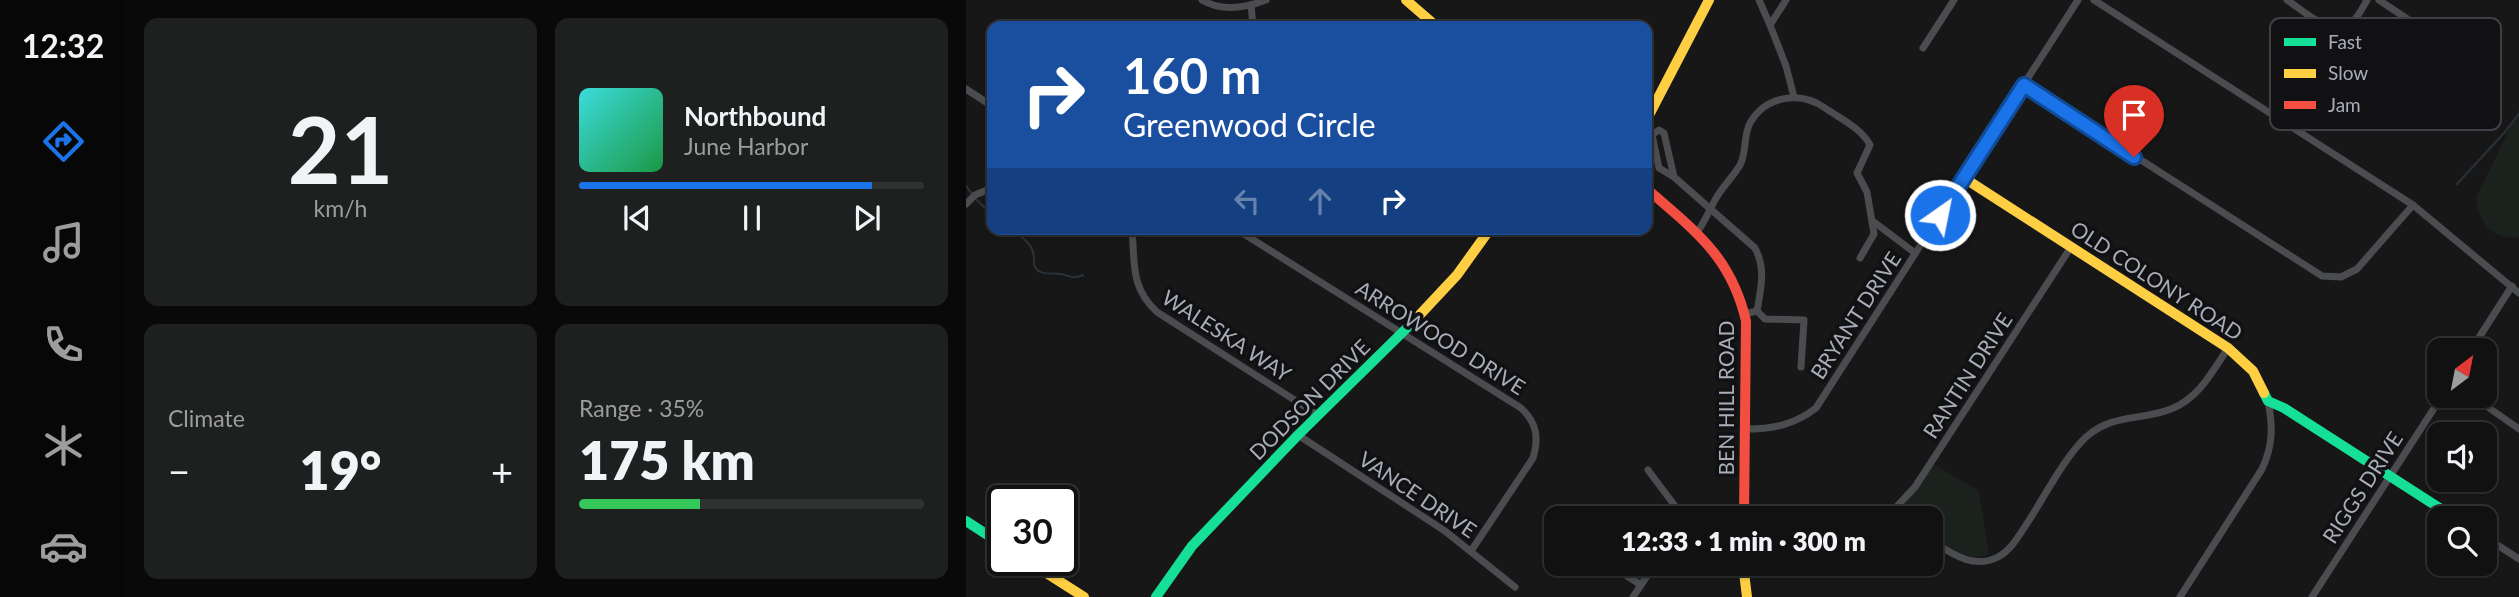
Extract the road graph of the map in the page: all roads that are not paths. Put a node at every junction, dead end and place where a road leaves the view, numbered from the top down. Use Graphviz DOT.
graph roads {
  1 [pos="1202,0"];
  2 [pos="1266,0"];
  3 [pos="1406,0"];
  4 [pos="1709,0"];
  5 [pos="1759,0"];
  6 [pos="1786,0"];
  7 [pos="1954,0"];
  8 [pos="2078,0"];
  9 [pos="2094,0"];
  10 [pos="2287,0"];
  11 [pos="2367,0"];
  12 [pos="2379,0"];
  13 [pos="1251,5"];
  14 [pos="2315,18"];
  15 [pos="2355,18"];
  16 [pos="2406,18"];
  17 [pos="1253,21"];
  18 [pos="1430,21"];
  19 [pos="1770,25"];
  20 [pos="1923,48"];
  21 [pos="2024,85"];
  22 [pos="966,89"];
  23 [pos="1794,97"];
  24 [pos="987,103"];
  25 [pos="1652,109"];
  26 [pos="2270,113"];
  27 [pos="2296,130"];
  28 [pos="1674,177"];
  29 [pos="1964,178"];
  30 [pos="987,190"];
  31 [pos="1652,193"];
  32 [pos="966,204"];
  33 [pos="2413,205"];
  34 [pos="1711,211"];
  35 [pos="1874,222"];
  36 [pos="1697,233"];
  37 [pos="1132,235"];
  38 [pos="1246,235"];
  39 [pos="1486,235"];
  40 [pos="2071,247"];
  41 [pos="1915,253"];
  42 [pos="1860,258"];
  43 [pos="2512,286"];
  44 [pos="2519,293"];
  45 [pos="1757,311"];
  46 [pos="1745,314"];
  47 [pos="1402,333"];
  48 [pos="2479,338"];
  49 [pos="2228,348"];
  50 [pos="1801,367"];
  51 [pos="2268,401"];
  52 [pos="2434,408"];
  53 [pos="2489,408"];
  54 [pos="1318,415"];
  55 [pos="1745,429"];
  56 [pos="2519,429"];
  57 [pos="1298,435"];
  58 [pos="1648,470"];
  59 [pos="2390,476"];
  60 [pos="1675,506"];
  61 [pos="1744,506"];
  62 [pos="1900,506"];
  63 [pos="2436,506"];
  64 [pos="966,521"];
  65 [pos="987,535"];
  66 [pos="2497,545"];
  67 [pos="1943,548"];
  68 [pos="1471,551"];
  69 [pos="2519,559"];
  70 [pos="1051,576"];
  71 [pos="1627,576"];
  72 [pos="1647,576"];
  73 [pos="1744,576"];
  74 [pos="1641,585"];
  75 [pos="1515,587"];
  76 [pos="1084,597"];
  77 [pos="1156,597"];
  78 [pos="1633,597"];
  79 [pos="1747,597"];
  80 [pos="2180,597"];
  81 [pos="2312,597"];
  1 -- 13 [label="street"];
  2 -- 13 [label="street"];
  3 -- 18 [label="street"];
  4 -- 25 [label="street"];
  5 -- 19 [label="street"];
  6 -- 19 [label="street"];
  7 -- 20 [label="street"];
  8 -- 21 [label="street, BRYANT DRIVE"];
  9 -- 26 [label="street"];
  10 -- 14 [label="street"];
  11 -- 15 [label="street"];
  12 -- 16 [label="street"];
  13 -- 17 [label="street"];
  19 -- 23 [label="street"];
  21 -- 29 [label="street, BRYANT DRIVE"];
  21 -- 33 [label="street"];
  22 -- 24 [label="street"];
  23 -- 34 [label="street"];
  23 -- 35 [label="street"];
  27 -- 33 [label="street"];
  28 -- 28 [label="street"];
  28 -- 34 [label="street"];
  29 -- 40 [label="street, OLD COLONY ROAD"];
  29 -- 41 [label="street, BRYANT DRIVE"];
  30 -- 32 [label="street"];
  31 -- 36 [label="street, BEN HILL ROAD"];
  33 -- 43 [label="street"];
  34 -- 36 [label="street"];
  34 -- 45 [label="street"];
  35 -- 41 [label="street"];
  35 -- 42 [label="street"];
  36 -- 46 [label="street, BEN HILL ROAD"];
  37 -- 54 [label="street, WALESKA WAY"];
  38 -- 47 [label="street, ARROWOOD DRIVE"];
  39 -- 47 [label="street, DODSON DRIVE"];
  40 -- 49 [label="street, OLD COLONY ROAD"];
  40 -- 62 [label="street, RANTIN DRIVE"];
  41 -- 55 [label="street, BRYANT DRIVE"];
  43 -- 44 [label="street"];
  43 -- 48 [label="street"];
  45 -- 46 [label="street"];
  45 -- 50 [label="street"];
  46 -- 55 [label="street, BEN HILL ROAD"];
  47 -- 54 [label="street, DODSON DRIVE"];
  47 -- 68 [label="street, ARROWOOD DRIVE"];
  49 -- 51 [label="street, OLD COLONY ROAD"];
  49 -- 67 [label="street"];
  51 -- 59 [label="street"];
  51 -- 80 [label="street"];
  52 -- 59 [label="street, RIGGS DRIVE"];
  53 -- 56 [label="street"];
  54 -- 57 [label="street, DODSON DRIVE"];
  55 -- 61 [label="street, BEN HILL ROAD"];
  57 -- 68 [label="street, VANCE DRIVE"];
  57 -- 77 [label="street, DODSON DRIVE"];
  58 -- 60 [label="street"];
  59 -- 63 [label="street"];
  59 -- 81 [label="street, RIGGS DRIVE"];
  64 -- 65 [label="street"];
  66 -- 69 [label="street"];
  68 -- 75 [label="street, VANCE DRIVE"];
  70 -- 76 [label="street"];
  71 -- 74 [label="street"];
  72 -- 74 [label="street"];
  73 -- 79 [label="street"];
  74 -- 78 [label="street"];
}
